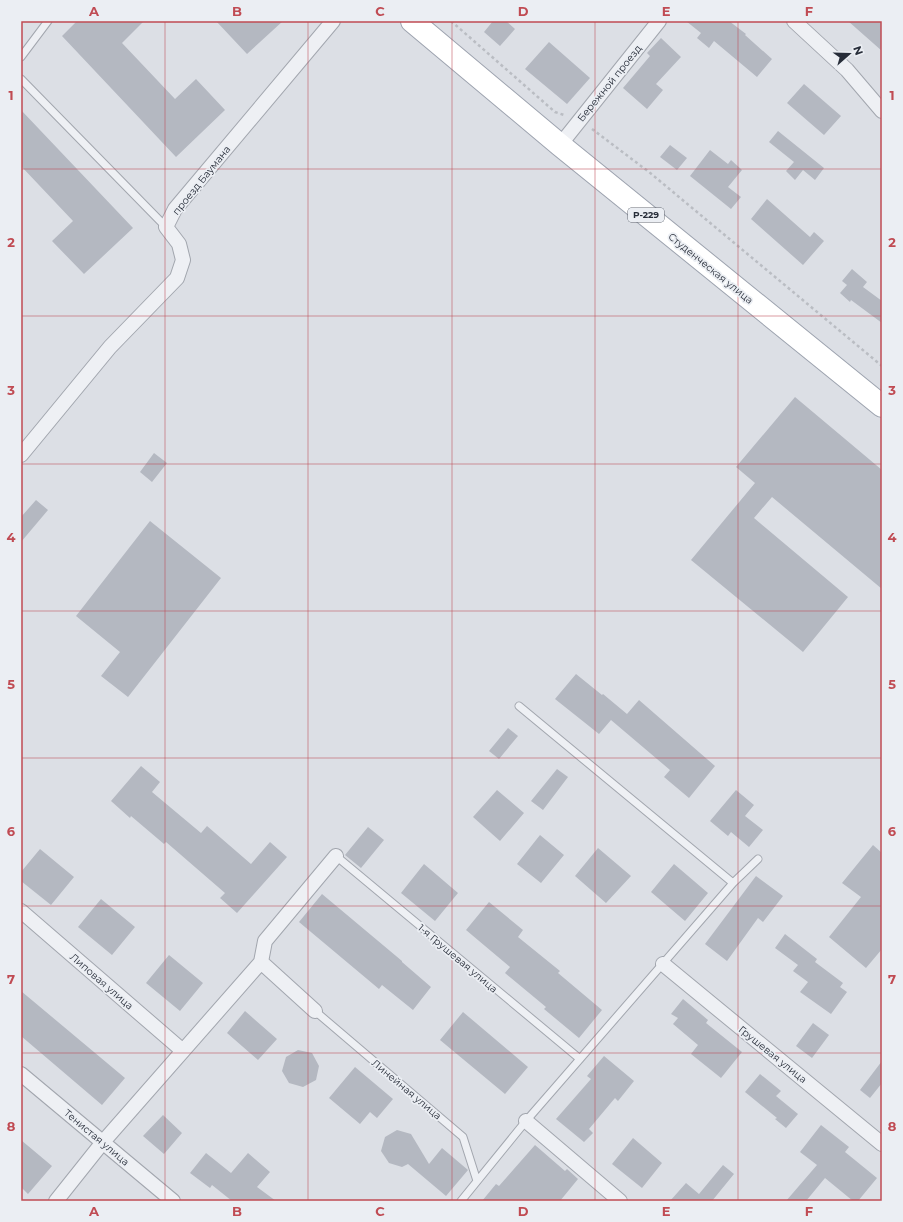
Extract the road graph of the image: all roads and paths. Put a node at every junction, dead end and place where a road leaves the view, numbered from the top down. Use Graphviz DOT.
graph roads {
  1 [pos="48,21"];
  2 [pos="333,21"];
  3 [pos="412,21"];
  4 [pos="451,21"];
  5 [pos="659,21"];
  6 [pos="794,21"];
  7 [pos="21,57"];
  8 [pos="21,79"];
  9 [pos="882,111"];
  10 [pos="580,120"];
  11 [pos="560,145"];
  12 [pos="166,227"];
  13 [pos="882,366"];
  14 [pos="882,406"];
  15 [pos="21,455"];
  16 [pos="519,706"];
  17 [pos="336,856"];
  18 [pos="758,859"];
  19 [pos="733,883"];
  20 [pos="21,911"];
  21 [pos="261,962"];
  22 [pos="663,964"];
  23 [pos="315,1011"];
  24 [pos="183,1051"];
  25 [pos="580,1059"];
  26 [pos="21,1074"];
  27 [pos="526,1121"];
  28 [pos="103,1142"];
  29 [pos="882,1144"];
  30 [pos="477,1181"];
  31 [pos="56,1201"];
  32 [pos="173,1201"];
  33 [pos="461,1201"];
  34 [pos="620,1201"];
  1 -- 7 [label="lane"];
  2 -- 12 [label="street, проезд Баумана"];
  3 -- 11 [label="main road, Студенческая улица / Р-229"];
  4 -- 10 [label="path"];
  5 -- 10 [label="street, Бережной проезд"];
  6 -- 9 [label="street"];
  8 -- 12 [label="lane"];
  10 -- 11 [label="street, Бережной проезд"];
  10 -- 13 [label="path"];
  11 -- 14 [label="main road, Студенческая улица / Р-229"];
  12 -- 15 [label="street"];
  16 -- 19 [label="lane"];
  17 -- 21 [label="street"];
  17 -- 25 [label="lane, 1-я Грушевая улица"];
  18 -- 19 [label="lane"];
  19 -- 22 [label="lane"];
  20 -- 24 [label="street, Липовая улица"];
  21 -- 23 [label="street"];
  21 -- 24 [label="street"];
  22 -- 25 [label="lane"];
  22 -- 29 [label="street, Грушевая улица"];
  23 -- 30 [label="lane, Линейная улица"];
  24 -- 28 [label="street"];
  25 -- 27 [label="lane"];
  26 -- 28 [label="street, Тенистая улица"];
  27 -- 30 [label="lane"];
  27 -- 34 [label="street"];
  28 -- 31 [label="street"];
  28 -- 32 [label="street, Тенистая улица"];
  30 -- 33 [label="lane"];
}
